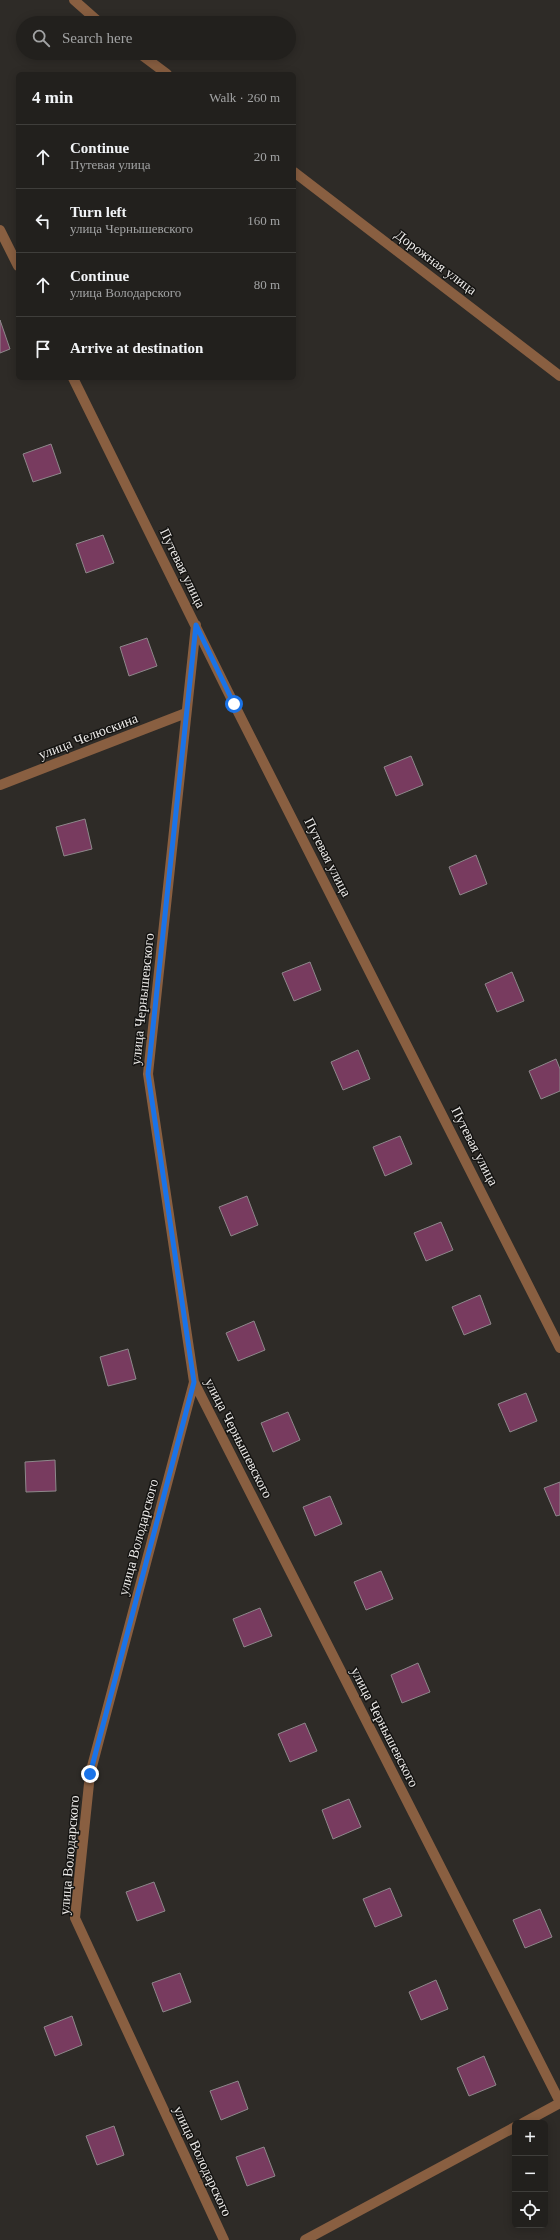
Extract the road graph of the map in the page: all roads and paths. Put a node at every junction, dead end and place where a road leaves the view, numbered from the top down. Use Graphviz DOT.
graph roads {
  1 [pos="74,0"];
  2 [pos="92,16"];
  3 [pos="148,60"];
  4 [pos="164,72"];
  5 [pos="296,174"];
  6 [pos="0,230"];
  7 [pos="16,262"];
  8 [pos="560,376"];
  9 [pos="74,380"];
  10 [pos="196,625"];
  11 [pos="186,713"];
  12 [pos="0,785"];
  13 [pos="560,1348"];
  14 [pos="194,1382"];
  15 [pos="560,2103"];
  16 [pos="529,2120"];
  17 [pos="512,2129"];
  18 [pos="224,2240"];
  19 [pos="305,2240"];
  1 -- 2 [label="street"];
  3 -- 4 [label="street"];
  5 -- 8 [label="street, Дорожная улица"];
  6 -- 7 [label="street"];
  9 -- 10 [label="street, Путевая улица"];
  10 -- 11 [label="street, улица Чернышевского"];
  10 -- 13 [label="street, Путевая улица"];
  11 -- 12 [label="street, улица Челюскина"];
  11 -- 14 [label="street, улица Чернышевского"];
  14 -- 15 [label="street, улица Чернышевского"];
  14 -- 18 [label="street, улица Володарского"];
  15 -- 16 [label="street"];
  17 -- 19 [label="street"];
}
